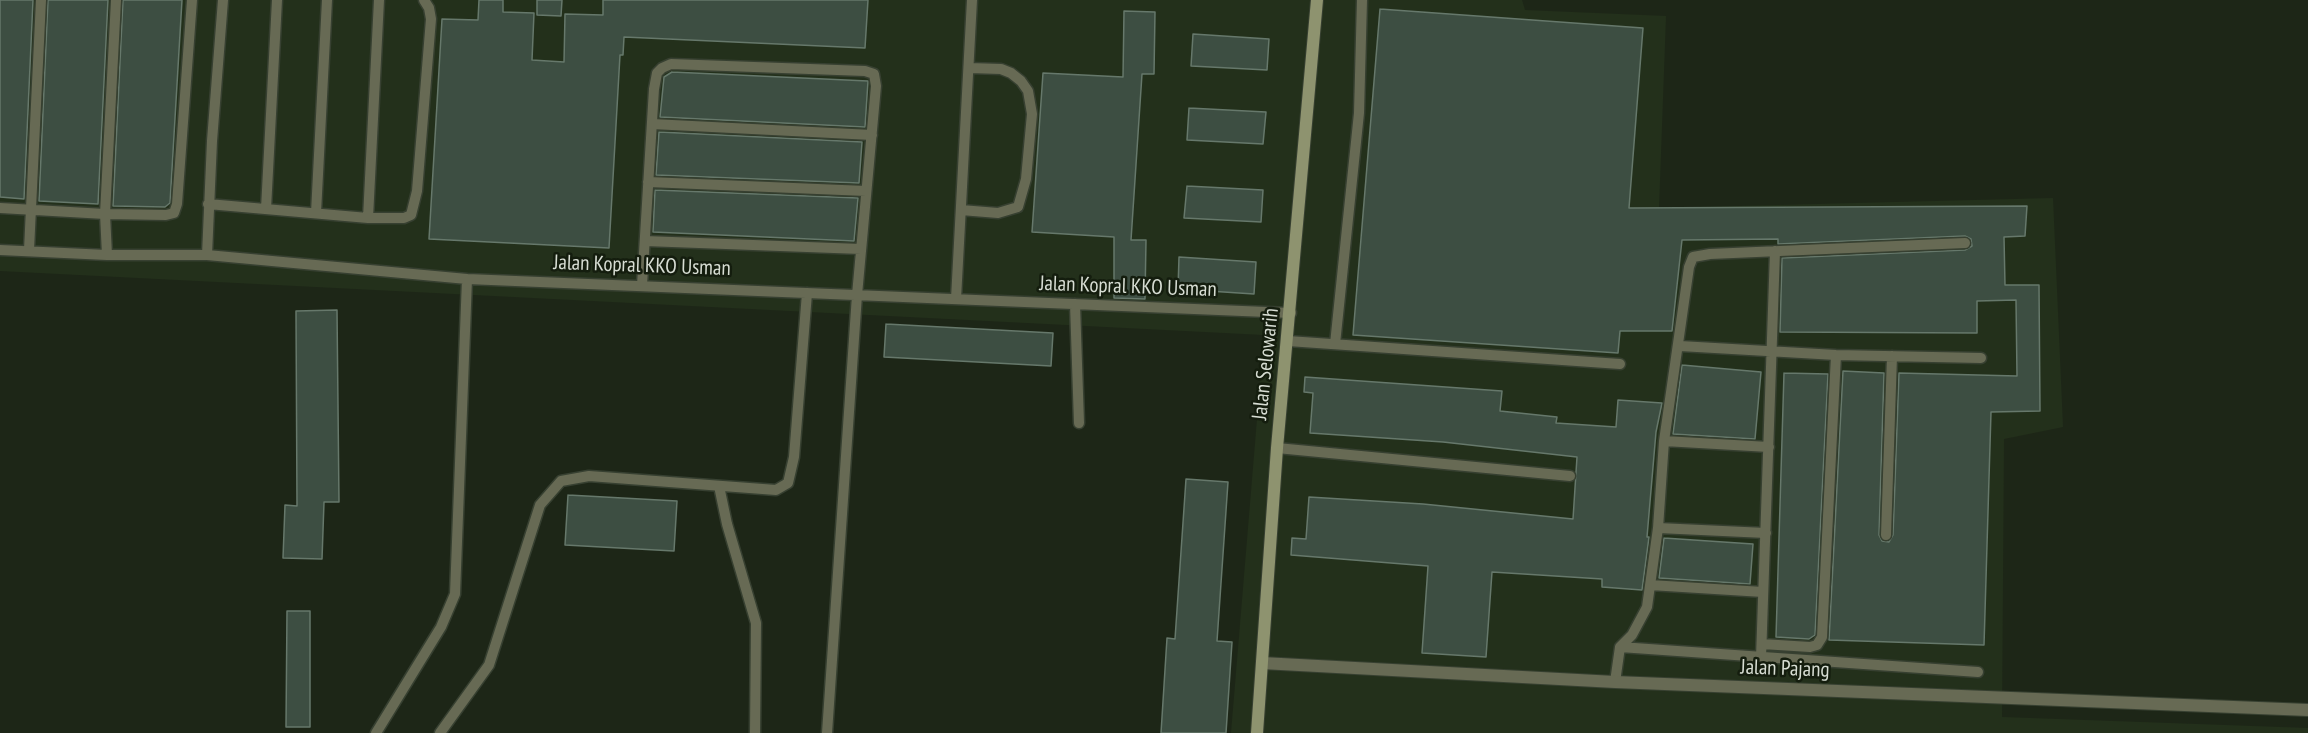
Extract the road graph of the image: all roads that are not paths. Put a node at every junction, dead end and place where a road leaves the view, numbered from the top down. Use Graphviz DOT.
graph roads {
  1 [pos="41,0"];
  2 [pos="116,0"];
  3 [pos="192,0"];
  4 [pos="223,0"];
  5 [pos="277,0"];
  6 [pos="327,0"];
  7 [pos="379,0"];
  8 [pos="424,0"];
  9 [pos="972,0"];
  10 [pos="1317,0"];
  11 [pos="1362,0"];
  12 [pos="969,68"];
  13 [pos="652,124"];
  14 [pos="872,135"];
  15 [pos="648,182"];
  16 [pos="866,191"];
  17 [pos="208,204"];
  18 [pos="0,208"];
  19 [pos="266,209"];
  20 [pos="29,210"];
  21 [pos="961,210"];
  22 [pos="316,213"];
  23 [pos="105,214"];
  24 [pos="368,218"];
  25 [pos="645,241"];
  26 [pos="1965,243"];
  27 [pos="29,249"];
  28 [pos="861,249"];
  29 [pos="0,250"];
  30 [pos="1775,251"];
  31 [pos="107,255"];
  32 [pos="207,255"];
  33 [pos="467,279"];
  34 [pos="642,285"];
  35 [pos="807,293"];
  36 [pos="857,295"];
  37 [pos="956,299"];
  38 [pos="1075,304"];
  39 [pos="1291,313"];
  40 [pos="1288,341"];
  41 [pos="1335,344"];
  42 [pos="1680,346"];
  43 [pos="1773,351"];
  44 [pos="1836,355"];
  45 [pos="1892,356"];
  46 [pos="1981,358"];
  47 [pos="1620,364"];
  48 [pos="1079,423"];
  49 [pos="1664,441"];
  50 [pos="1769,447"];
  51 [pos="1277,448"];
  52 [pos="1570,476"];
  53 [pos="719,486"];
  54 [pos="1658,528"];
  55 [pos="1766,533"];
  56 [pos="1886,535"];
  57 [pos="1650,585"];
  58 [pos="1763,592"];
  59 [pos="1762,645"];
  60 [pos="1620,646"];
  61 [pos="1761,658"];
  62 [pos="1262,663"];
  63 [pos="1978,672"];
  64 [pos="1615,682"];
  65 [pos="2308,710"];
  66 [pos="375,733"];
  67 [pos="440,733"];
  68 [pos="755,733"];
  69 [pos="827,733"];
  70 [pos="1257,733"];
  1 -- 20 [label="lane"];
  2 -- 23 [label="lane"];
  3 -- 23 [label="lane"];
  4 -- 17 [label="lane"];
  5 -- 19 [label="lane"];
  6 -- 22 [label="lane"];
  7 -- 24 [label="lane"];
  8 -- 24 [label="lane"];
  9 -- 12 [label="lane"];
  10 -- 39 [label="main road, Jalan Selowarih"];
  11 -- 41 [label="lane"];
  12 -- 21 [label="lane"];
  12 -- 21 [label="lane"];
  13 -- 14 [label="lane"];
  13 -- 14 [label="lane"];
  13 -- 15 [label="lane"];
  14 -- 16 [label="lane"];
  15 -- 16 [label="lane"];
  15 -- 25 [label="lane"];
  16 -- 28 [label="lane"];
  17 -- 19 [label="lane"];
  17 -- 32 [label="lane"];
  18 -- 20 [label="lane"];
  19 -- 22 [label="lane"];
  20 -- 23 [label="lane"];
  20 -- 27 [label="lane"];
  21 -- 37 [label="lane"];
  22 -- 24 [label="lane"];
  23 -- 31 [label="lane"];
  25 -- 28 [label="lane"];
  25 -- 34 [label="lane"];
  26 -- 30 [label="lane"];
  27 -- 29 [label="lane, Jalan Kopral KKO Usman"];
  27 -- 31 [label="lane, Jalan Kopral KKO Usman"];
  28 -- 36 [label="lane"];
  30 -- 42 [label="lane"];
  30 -- 43 [label="lane"];
  31 -- 32 [label="lane, Jalan Kopral KKO Usman"];
  32 -- 33 [label="lane, Jalan Kopral KKO Usman"];
  33 -- 34 [label="lane, Jalan Kopral KKO Usman"];
  33 -- 66 [label="lane"];
  34 -- 35 [label="lane, Jalan Kopral KKO Usman"];
  35 -- 36 [label="lane, Jalan Kopral KKO Usman"];
  35 -- 53 [label="lane"];
  36 -- 37 [label="lane, Jalan Kopral KKO Usman"];
  36 -- 69 [label="lane"];
  37 -- 38 [label="lane, Jalan Kopral KKO Usman"];
  38 -- 39 [label="lane, Jalan Kopral KKO Usman"];
  38 -- 48 [label="lane"];
  39 -- 40 [label="main road, Jalan Selowarih"];
  40 -- 41 [label="lane"];
  40 -- 51 [label="main road, Jalan Selowarih"];
  41 -- 47 [label="lane"];
  42 -- 43 [label="lane"];
  42 -- 49 [label="lane"];
  43 -- 44 [label="lane"];
  43 -- 50 [label="lane"];
  44 -- 45 [label="lane"];
  44 -- 59 [label="lane"];
  45 -- 46 [label="lane"];
  45 -- 56 [label="lane"];
  49 -- 50 [label="lane"];
  49 -- 54 [label="lane"];
  50 -- 55 [label="lane"];
  51 -- 52 [label="lane"];
  51 -- 62 [label="main road, Jalan Selowarih"];
  53 -- 67 [label="lane"];
  53 -- 68 [label="lane"];
  54 -- 55 [label="lane"];
  54 -- 57 [label="lane"];
  55 -- 58 [label="lane"];
  57 -- 58 [label="lane"];
  57 -- 60 [label="lane"];
  58 -- 59 [label="lane"];
  59 -- 61 [label="lane"];
  60 -- 61 [label="lane"];
  60 -- 64 [label="lane"];
  61 -- 63 [label="lane"];
  62 -- 64 [label="street, Jalan Pajang"];
  62 -- 70 [label="main road, Jalan Selowarih"];
  64 -- 65 [label="street, Jalan Pajang"];
}
